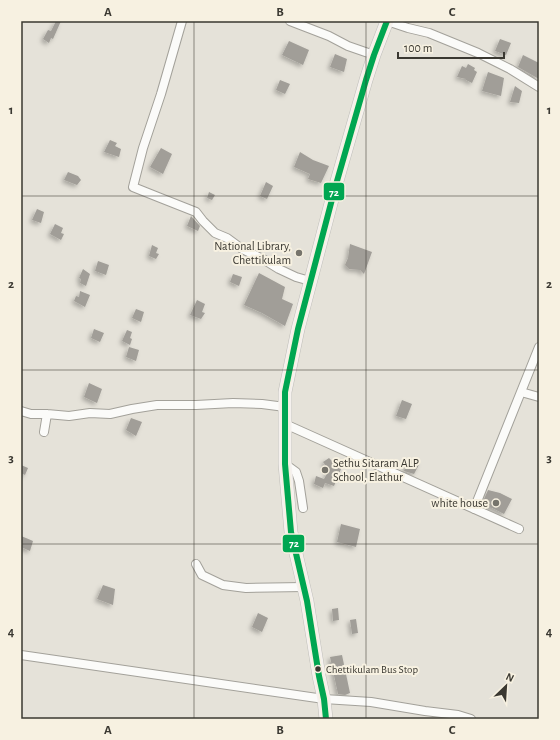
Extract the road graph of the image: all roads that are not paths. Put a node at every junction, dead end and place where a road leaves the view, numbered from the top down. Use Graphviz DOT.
graph roads {
  1 [pos="182,21"];
  2 [pos="290,21"];
  3 [pos="387,21"];
  4 [pos="374,55"];
  5 [pos="539,87"];
  6 [pos="310,281"];
  7 [pos="539,347"];
  8 [pos="521,392"];
  9 [pos="539,397"];
  10 [pos="285,408"];
  11 [pos="21,411"];
  12 [pos="47,414"];
  13 [pos="285,424"];
  14 [pos="44,432"];
  15 [pos="285,464"];
  16 [pos="303,508"];
  17 [pos="474,509"];
  18 [pos="520,529"];
  19 [pos="196,564"];
  20 [pos="304,587"];
  21 [pos="21,655"];
  22 [pos="324,699"];
  23 [pos="326,719"];
  24 [pos="471,719"];
  1 -- 6 [label="street"];
  2 -- 4 [label="street"];
  3 -- 4 [label="main road"];
  3 -- 5 [label="street"];
  4 -- 6 [label="main road"];
  6 -- 10 [label="main road"];
  7 -- 8 [label="street"];
  8 -- 9 [label="street"];
  8 -- 17 [label="street"];
  10 -- 12 [label="street"];
  10 -- 13 [label="main road"];
  11 -- 12 [label="street"];
  12 -- 14 [label="street"];
  13 -- 15 [label="main road"];
  13 -- 17 [label="street"];
  15 -- 16 [label="street"];
  15 -- 20 [label="main road"];
  17 -- 18 [label="street"];
  19 -- 20 [label="street"];
  20 -- 22 [label="main road"];
  21 -- 22 [label="street"];
  22 -- 23 [label="main road"];
  22 -- 24 [label="street"];
}
